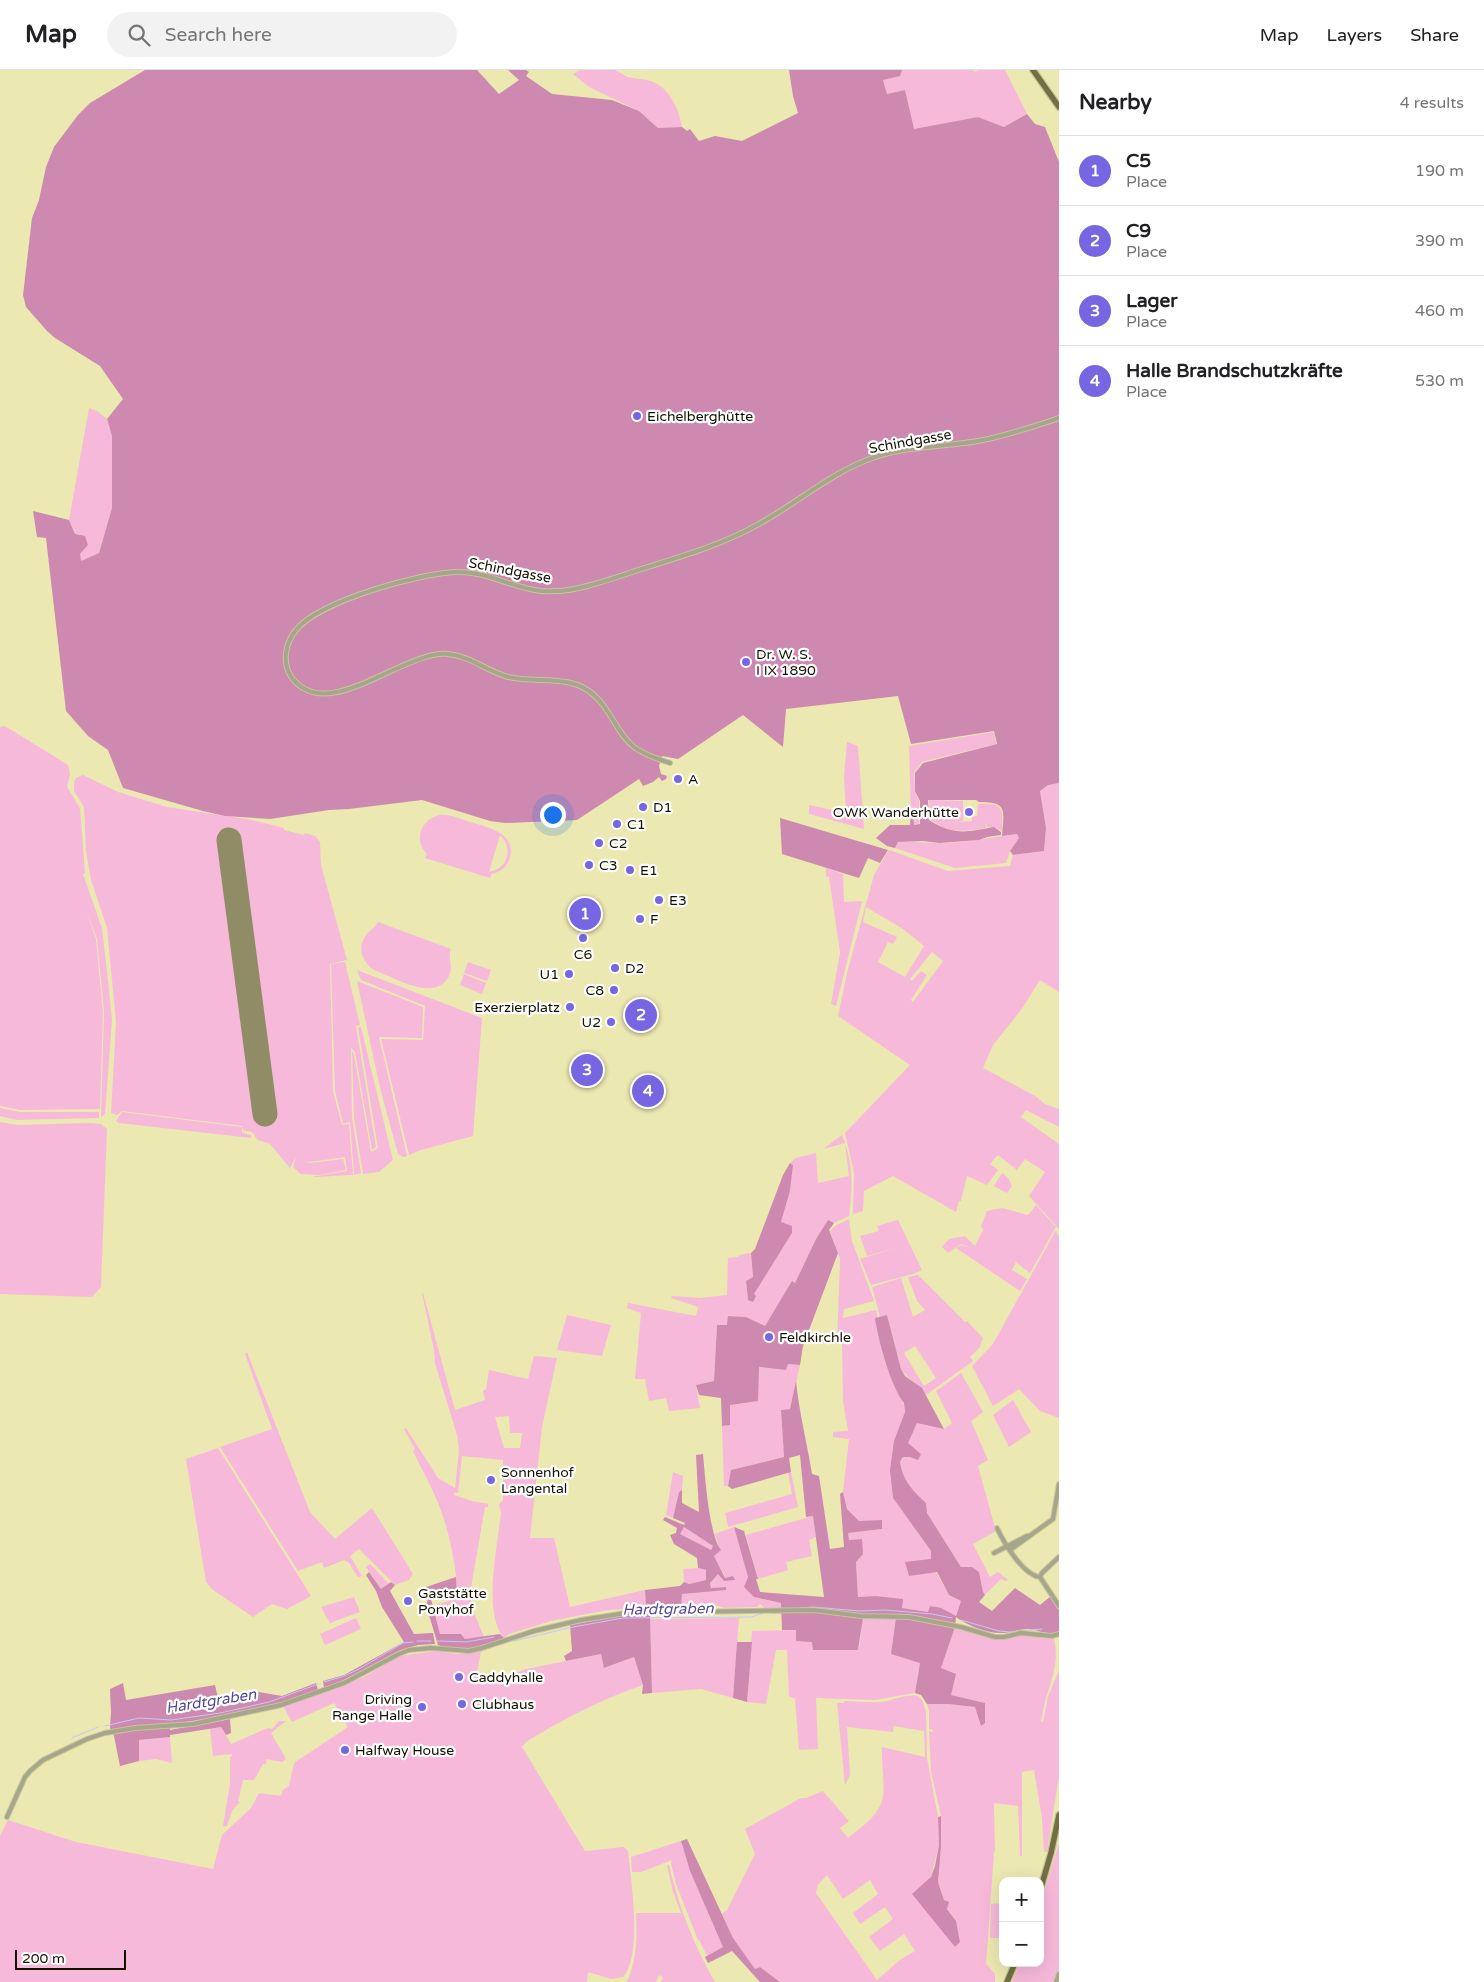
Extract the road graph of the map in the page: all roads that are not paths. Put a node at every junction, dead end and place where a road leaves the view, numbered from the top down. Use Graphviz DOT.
graph roads {
  1 [pos="1033,70"];
  2 [pos="1059,107"];
  3 [pos="1059,418"];
  4 [pos="670,763"];
  5 [pos="1059,1484"];
  6 [pos="997,1528"];
  7 [pos="1034,1534"];
  8 [pos="1007,1546"];
  9 [pos="1010,1550"];
  10 [pos="994,1553"];
  11 [pos="1059,1557"];
  12 [pos="1040,1577"];
  13 [pos="1059,1606"];
  14 [pos="1059,1634"];
  15 [pos="1059,1815"];
  16 [pos="7,1818"];
  17 [pos="1044,1877"];
  18 [pos="1013,1967"];
  19 [pos="1059,1974"];
  20 [pos="1007,1982"];
  21 [pos="1056,1982"];
  1 -- 2 [label="main road"];
  3 -- 4 [label="street, Schindgasse"];
  5 -- 7 [label="street"];
  6 -- 8 [label="street"];
  7 -- 8 [label="street"];
  7 -- 9 [label="street"];
  8 -- 9 [label="street"];
  8 -- 10 [label="street"];
  9 -- 12 [label="street"];
  11 -- 12 [label="street"];
  12 -- 13 [label="street"];
  14 -- 16 [label="street"];
  15 -- 17 [label="main road"];
  18 -- 20 [label="main road"];
  19 -- 21 [label="street"];
}
